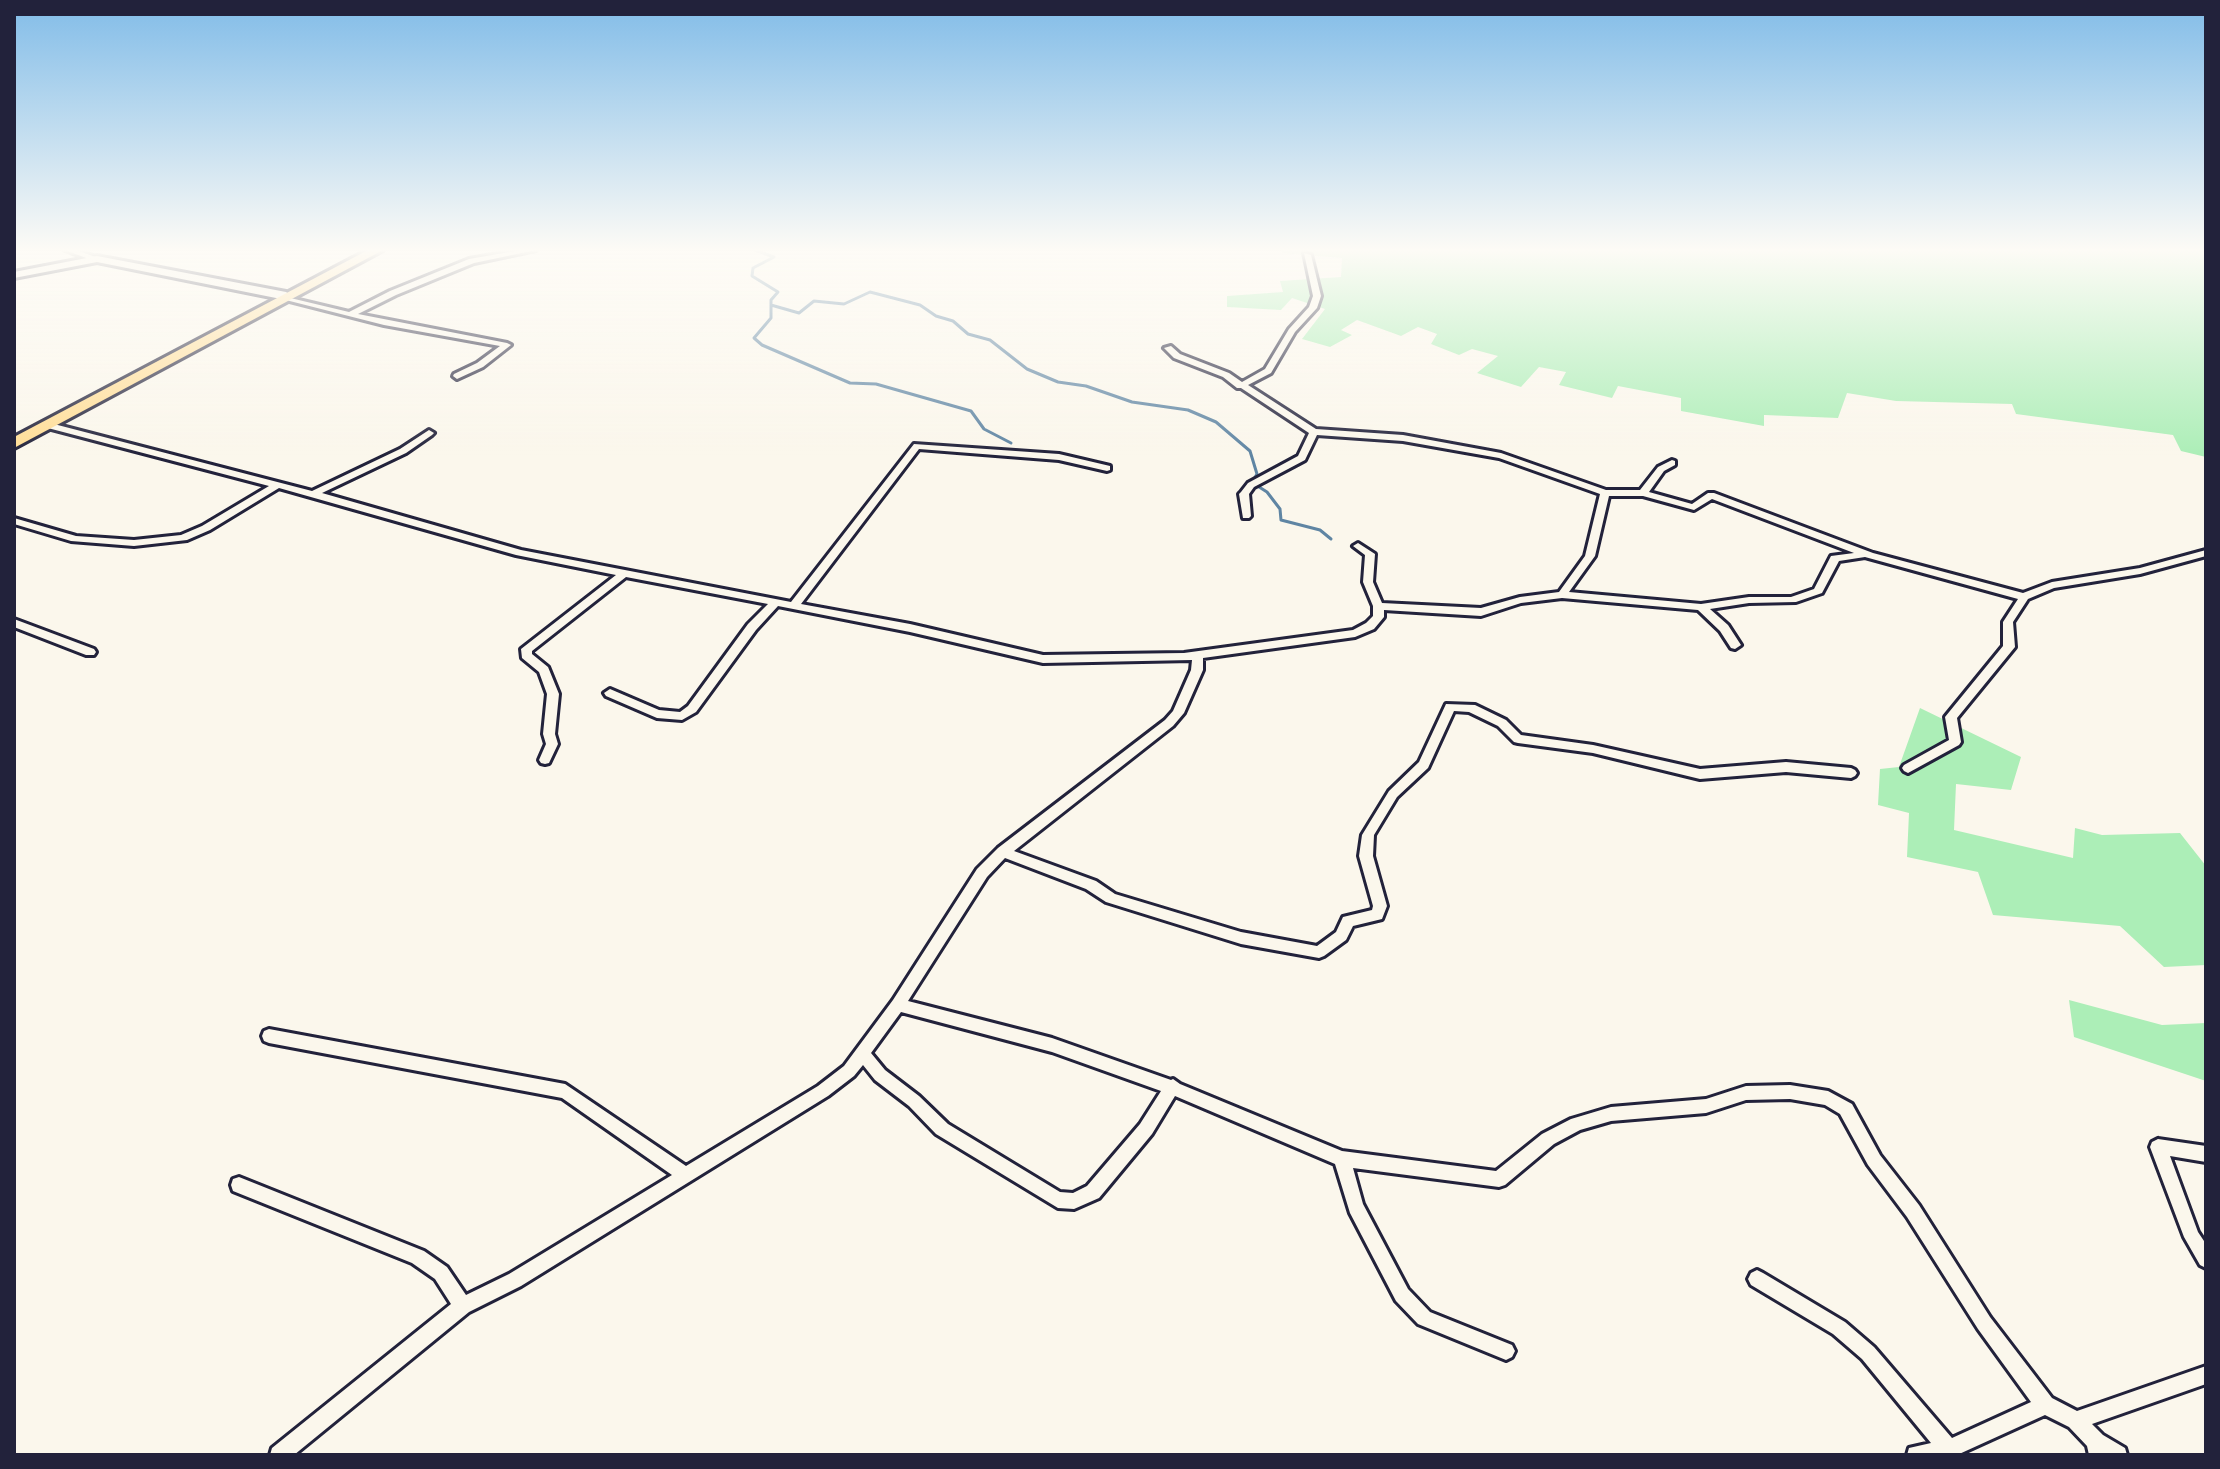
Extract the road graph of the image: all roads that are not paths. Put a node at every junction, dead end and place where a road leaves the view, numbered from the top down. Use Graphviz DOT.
graph roads {
  1 [pos="244,319"];
  2 [pos="369,319"];
  3 [pos="1303,319"];
  4 [pos="1168,348"];
  5 [pos="457,376"];
  6 [pos="1240,386"];
  7 [pos="47,425"];
  8 [pos="1314,432"];
  9 [pos="429,433"];
  10 [pos="14,443"];
  11 [pos="1672,463"];
  12 [pos="1107,468"];
  13 [pos="277,485"];
  14 [pos="1605,493"];
  15 [pos="1643,493"];
  16 [pos="313,494"];
  17 [pos="1246,516"];
  18 [pos="14,521"];
  19 [pos="1358,546"];
  20 [pos="2206,553"];
  21 [pos="1869,555"];
  22 [pos="622,575"];
  23 [pos="1562,595"];
  24 [pos="2024,597"];
  25 [pos="775,603"];
  26 [pos="1378,606"];
  27 [pos="793,607"];
  28 [pos="1701,607"];
  29 [pos="14,623"];
  30 [pos="1735,645"];
  31 [pos="90,652"];
  32 [pos="1198,655"];
  33 [pos="610,693"];
  34 [pos="545,760"];
  35 [pos="1908,768"];
  36 [pos="1851,773"];
  37 [pos="1003,852"];
  38 [pos="898,1005"];
  39 [pos="269,1036"];
  40 [pos="863,1054"];
  41 [pos="1173,1086"];
  42 [pos="2206,1154"];
  43 [pos="1342,1159"];
  44 [pos="684,1174"];
  45 [pos="239,1185"];
  46 [pos="2206,1259"];
  47 [pos="1757,1279"];
  48 [pos="463,1306"];
  49 [pos="1506,1351"];
  50 [pos="2206,1375"];
  51 [pos="2045,1405"];
  52 [pos="2076,1420"];
  53 [pos="2097,1448"];
  54 [pos="1949,1449"];
  55 [pos="279,1455"];
  56 [pos="1916,1455"];
  57 [pos="2118,1455"];
  1 -- 7 [label="main road"];
  2 -- 5 [label="street"];
  3 -- 6 [label="street"];
  4 -- 6 [label="street"];
  6 -- 8 [label="street"];
  7 -- 10 [label="main road"];
  7 -- 13 [label="street"];
  8 -- 14 [label="street"];
  8 -- 17 [label="street"];
  9 -- 16 [label="street"];
  11 -- 15 [label="street"];
  12 -- 27 [label="street"];
  13 -- 16 [label="street"];
  13 -- 18 [label="street"];
  14 -- 15 [label="street"];
  14 -- 23 [label="street"];
  15 -- 21 [label="street"];
  16 -- 22 [label="street"];
  19 -- 26 [label="street"];
  20 -- 24 [label="street"];
  21 -- 24 [label="street"];
  21 -- 28 [label="street"];
  22 -- 25 [label="street"];
  22 -- 34 [label="street"];
  23 -- 26 [label="street"];
  23 -- 28 [label="street"];
  24 -- 35 [label="street"];
  25 -- 27 [label="street"];
  25 -- 33 [label="street"];
  26 -- 32 [label="street"];
  27 -- 32 [label="street"];
  28 -- 30 [label="street"];
  29 -- 31 [label="street"];
  32 -- 37 [label="street"];
  36 -- 37 [label="street"];
  37 -- 38 [label="street"];
  38 -- 40 [label="street"];
  38 -- 41 [label="street"];
  39 -- 44 [label="street"];
  40 -- 41 [label="street"];
  40 -- 44 [label="street"];
  41 -- 43 [label="street"];
  42 -- 46 [label="street"];
  43 -- 49 [label="street"];
  43 -- 51 [label="street"];
  44 -- 48 [label="street"];
  45 -- 48 [label="street"];
  47 -- 54 [label="street"];
  48 -- 55 [label="street"];
  50 -- 52 [label="street"];
  51 -- 52 [label="street"];
  51 -- 54 [label="street"];
  52 -- 53 [label="street"];
  53 -- 57 [label="street"];
  54 -- 56 [label="street"];
}
